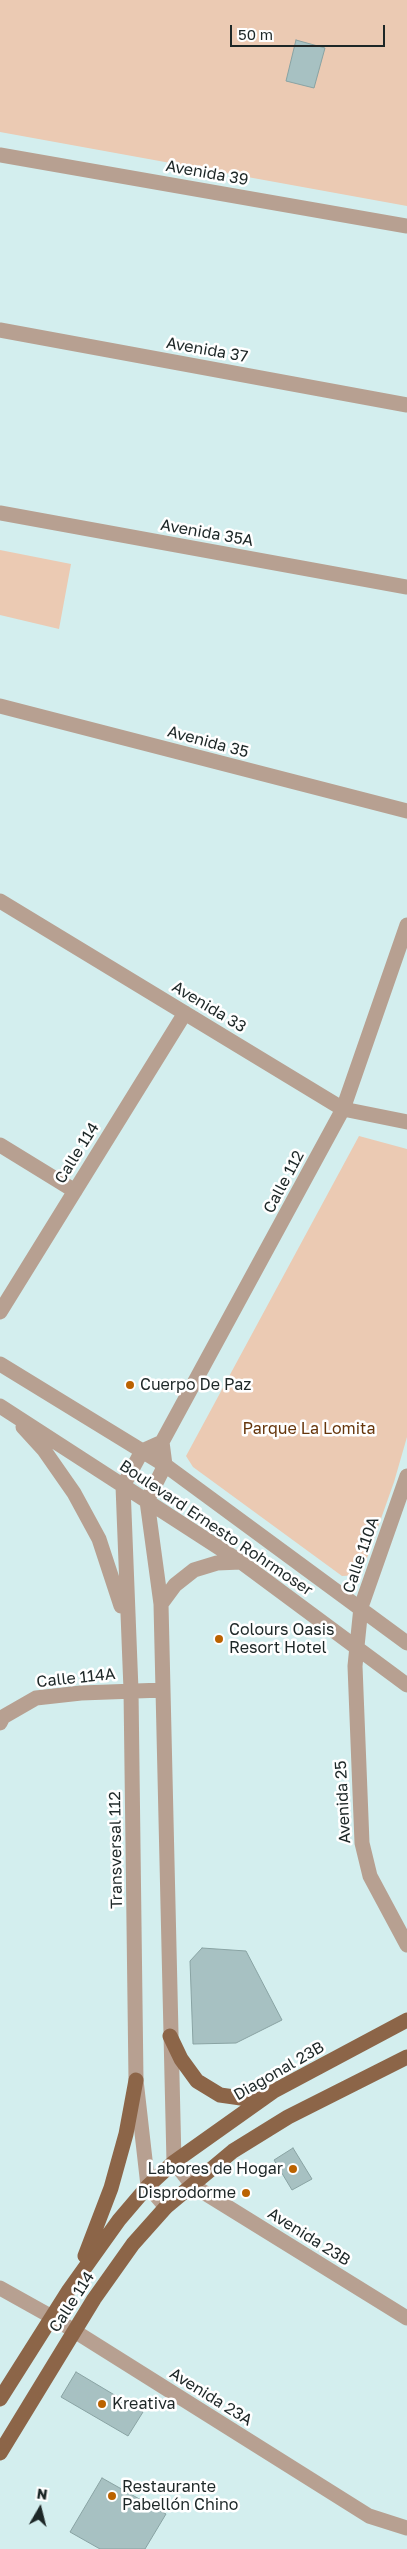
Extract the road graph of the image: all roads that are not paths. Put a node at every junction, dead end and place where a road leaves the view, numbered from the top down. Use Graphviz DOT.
graph roads {
  1 [pos="0,155"];
  2 [pos="407,226"];
  3 [pos="0,330"];
  4 [pos="407,405"];
  5 [pos="0,513"];
  6 [pos="407,587"];
  7 [pos="0,706"];
  8 [pos="407,812"];
  9 [pos="0,901"];
  10 [pos="407,925"];
  11 [pos="185,1013"];
  12 [pos="343,1109"];
  13 [pos="407,1122"];
  14 [pos="0,1145"];
  15 [pos="75,1191"];
  16 [pos="0,1312"];
  17 [pos="0,1364"];
  18 [pos="4,1408"];
  19 [pos="162,1442"];
  20 [pos="142,1451"];
  21 [pos="165,1465"];
  22 [pos="407,1476"];
  23 [pos="123,1486"];
  24 [pos="147,1501"];
  25 [pos="240,1562"];
  26 [pos="161,1604"];
  27 [pos="361,1607"];
  28 [pos="129,1640"];
  29 [pos="407,1643"];
  30 [pos="358,1647"];
  31 [pos="407,1685"];
  32 [pos="131,1690"];
  33 [pos="163,1690"];
  34 [pos="0,1723"];
  35 [pos="407,1945"];
  36 [pos="407,2020"];
  37 [pos="170,2036"];
  38 [pos="407,2057"];
  39 [pos="136,2080"];
  40 [pos="274,2091"];
  41 [pos="174,2162"];
  42 [pos="192,2185"];
  43 [pos="148,2186"];
  44 [pos="166,2207"];
  45 [pos="0,2288"];
  46 [pos="69,2290"];
  47 [pos="52,2318"];
  48 [pos="407,2318"];
  49 [pos="73,2332"];
  50 [pos="0,2399"];
  51 [pos="0,2453"];
  52 [pos="407,2528"];
  1 -- 2 [label="street, Avenida 39"];
  3 -- 4 [label="street, Avenida 37"];
  5 -- 6 [label="street, Avenida 35A"];
  7 -- 8 [label="street, Avenida 35"];
  9 -- 11 [label="street, Avenida 33"];
  10 -- 12 [label="street, Calle 112"];
  11 -- 12 [label="street, Avenida 33"];
  11 -- 15 [label="street, Calle 114"];
  12 -- 13 [label="street, Avenida 33"];
  12 -- 19 [label="street, Calle 112"];
  14 -- 15 [label="street"];
  15 -- 16 [label="street, Calle 114"];
  17 -- 20 [label="street, Boulevard Ernesto Rohrmoser"];
  18 -- 23 [label="street, Boulevard Ernesto Rohrmoser"];
  18 -- 28 [label="street"];
  19 -- 20 [label="street"];
  19 -- 21 [label="street"];
  20 -- 21 [label="street, Boulevard Ernesto Rohrmoser"];
  20 -- 23 [label="street"];
  21 -- 24 [label="street"];
  21 -- 27 [label="street, Boulevard Ernesto Rohrmoser"];
  22 -- 27 [label="street, Calle 110A"];
  23 -- 24 [label="street, Boulevard Ernesto Rohrmoser"];
  23 -- 28 [label="street, Transversal 112"];
  24 -- 25 [label="street, Boulevard Ernesto Rohrmoser"];
  24 -- 26 [label="street"];
  25 -- 26 [label="street"];
  25 -- 30 [label="street, Boulevard Ernesto Rohrmoser"];
  26 -- 33 [label="street"];
  27 -- 29 [label="street, Boulevard Ernesto Rohrmoser"];
  27 -- 30 [label="street, Calle 110A"];
  28 -- 32 [label="street, Transversal 112"];
  30 -- 31 [label="street, Boulevard Ernesto Rohrmoser"];
  30 -- 35 [label="street, Avenida 25"];
  32 -- 33 [label="street, Calle 114A"];
  32 -- 34 [label="street, Calle 114A"];
  32 -- 39 [label="street, Transversal 112"];
  33 -- 37 [label="street"];
  36 -- 40 [label="main road, Diagonal 23B"];
  37 -- 40 [label="main road"];
  37 -- 41 [label="street"];
  38 -- 42 [label="main road"];
  39 -- 43 [label="street, Transversal 112"];
  39 -- 46 [label="main road"];
  40 -- 41 [label="main road, Diagonal 23B"];
  41 -- 42 [label="street"];
  41 -- 43 [label="main road, Calle 114"];
  42 -- 44 [label="main road, Calle 114"];
  42 -- 48 [label="street, Avenida 23B"];
  43 -- 44 [label="street"];
  43 -- 46 [label="main road, Calle 114"];
  44 -- 49 [label="main road, Calle 114"];
  45 -- 47 [label="street, Avenida 23A"];
  46 -- 47 [label="main road, Calle 114"];
  47 -- 49 [label="street, Avenida 23A"];
  47 -- 50 [label="main road, Calle 114"];
  49 -- 51 [label="main road, Calle 114"];
  49 -- 52 [label="street, Avenida 23A"];
}
